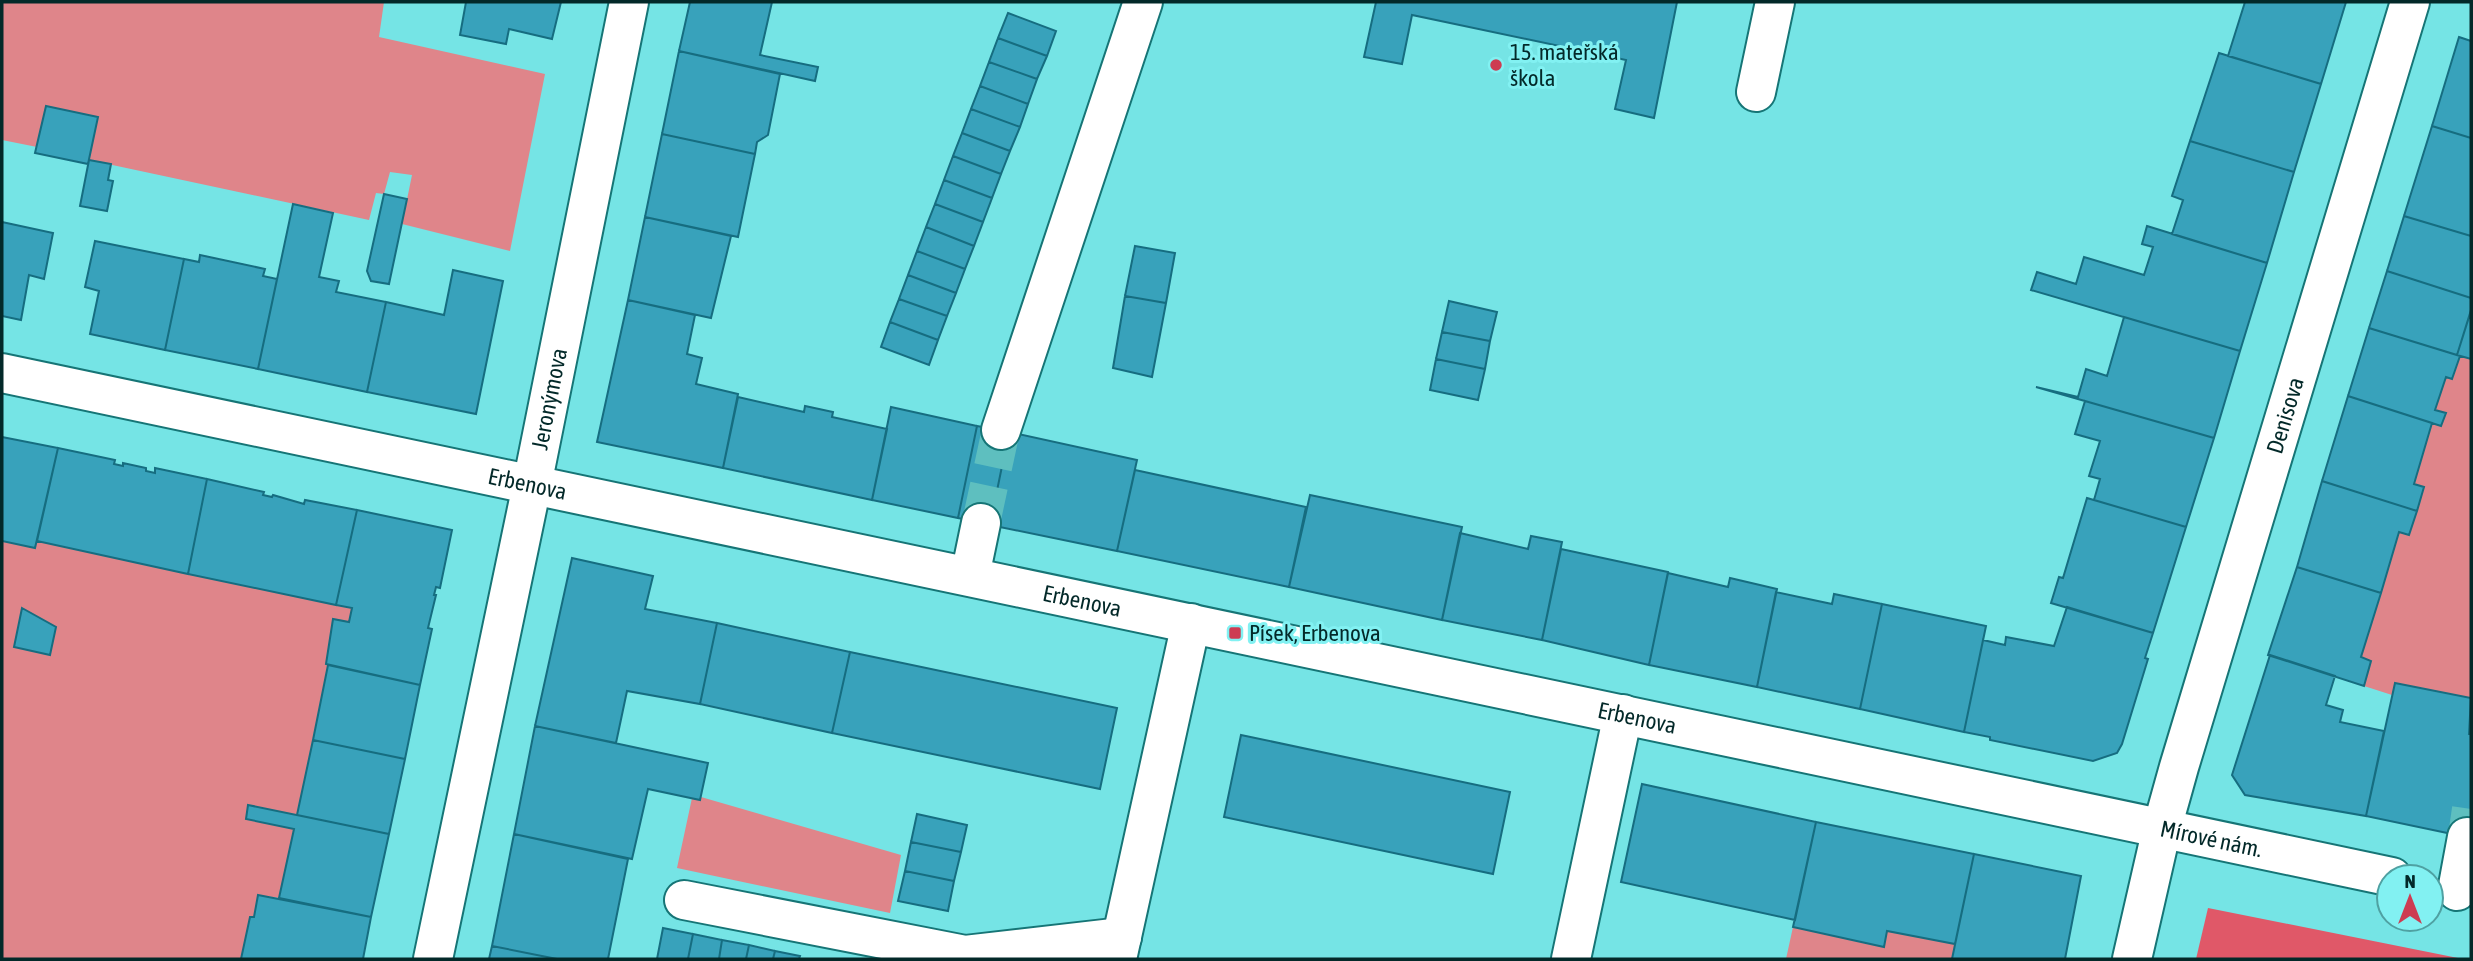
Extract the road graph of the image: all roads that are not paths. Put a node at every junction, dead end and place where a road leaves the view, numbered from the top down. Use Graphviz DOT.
graph roads {
  1 [pos="629,2"];
  2 [pos="1143,2"];
  3 [pos="1775,2"];
  4 [pos="2410,2"];
  5 [pos="1756,92"];
  6 [pos="2,373"];
  7 [pos="1001,430"];
  8 [pos="532,485"];
  9 [pos="981,523"];
  10 [pos="970,576"];
  11 [pos="1191,623"];
  12 [pos="1623,714"];
  13 [pos="2162,828"];
  14 [pos="2467,837"];
  15 [pos="2375,873"];
  16 [pos="2453,890"];
  17 [pos="684,900"];
  18 [pos="1119,948"];
  19 [pos="433,959"];
  20 [pos="1571,959"];
  21 [pos="2132,959"];
  1 -- 8 [label="street, Jeronýmova"];
  2 -- 7 [label="street"];
  3 -- 5 [label="street"];
  4 -- 13 [label="street, Denisova"];
  6 -- 8 [label="street, Erbenova"];
  8 -- 10 [label="street, Erbenova"];
  8 -- 19 [label="street, Jeronýmova"];
  9 -- 10 [label="street"];
  10 -- 11 [label="street, Erbenova"];
  11 -- 12 [label="street, Erbenova"];
  11 -- 18 [label="street"];
  12 -- 13 [label="street, Erbenova"];
  12 -- 20 [label="street"];
  13 -- 15 [label="street, Mírové nám."];
  13 -- 21 [label="street, Mírové nám."];
  14 -- 16 [label="street"];
  17 -- 18 [label="street"];
}
